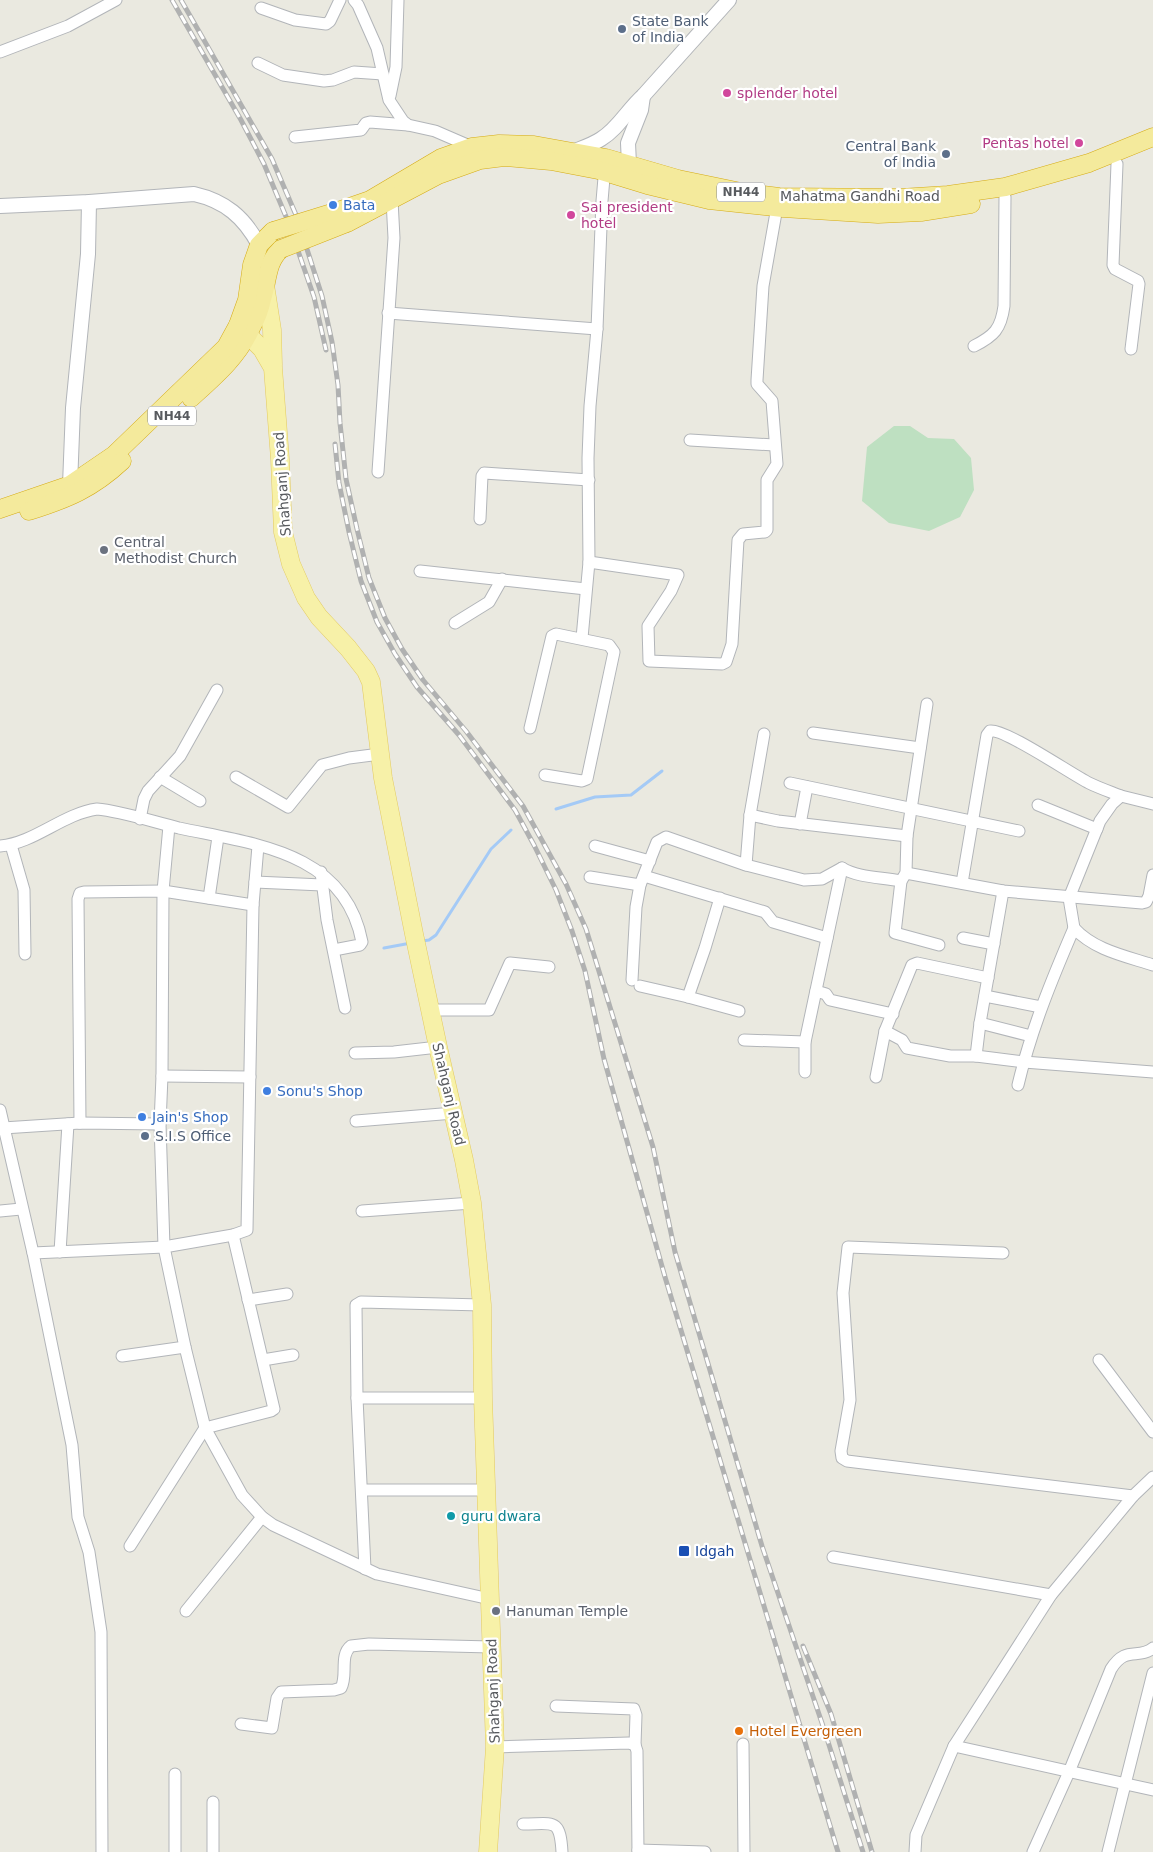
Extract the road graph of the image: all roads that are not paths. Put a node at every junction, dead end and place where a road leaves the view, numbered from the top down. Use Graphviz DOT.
graph roads {
  1 [pos="116,0"];
  2 [pos="340,0"];
  3 [pos="354,0"];
  4 [pos="398,0"];
  5 [pos="729,0"];
  6 [pos="261,8"];
  7 [pos="0,52"];
  8 [pos="258,63"];
  9 [pos="383,74"];
  10 [pos="643,96"];
  11 [pos="389,100"];
  12 [pos="408,125"];
  13 [pos="295,136"];
  14 [pos="1153,137"];
  15 [pos="472,147"];
  16 [pos="1153,150"];
  17 [pos="572,152"];
  18 [pos="629,164"];
  19 [pos="1118,164"];
  20 [pos="606,165"];
  21 [pos="1005,197"];
  22 [pos="392,200"];
  23 [pos="89,202"];
  24 [pos="0,206"];
  25 [pos="777,207"];
  26 [pos="344,217"];
  27 [pos="259,245"];
  28 [pos="265,285"];
  29 [pos="388,313"];
  30 [pos="597,329"];
  31 [pos="244,330"];
  32 [pos="974,346"];
  33 [pos="1131,349"];
  34 [pos="233,357"];
  35 [pos="273,368"];
  36 [pos="690,440"];
  37 [pos="774,445"];
  38 [pos="378,472"];
  39 [pos="589,480"];
  40 [pos="70,485"];
  41 [pos="0,509"];
  42 [pos="480,519"];
  43 [pos="0,520"];
  44 [pos="589,562"];
  45 [pos="420,571"];
  46 [pos="502,579"];
  47 [pos="586,589"];
  48 [pos="455,623"];
  49 [pos="582,638"];
  50 [pos="217,690"];
  51 [pos="927,704"];
  52 [pos="530,728"];
  53 [pos="813,733"];
  54 [pos="764,734"];
  55 [pos="920,748"];
  56 [pos="380,754"];
  57 [pos="545,775"];
  58 [pos="160,777"];
  59 [pos="236,777"];
  60 [pos="790,783"];
  61 [pos="807,787"];
  62 [pos="1121,796"];
  63 [pos="200,801"];
  64 [pos="1153,804"];
  65 [pos="1038,805"];
  66 [pos="912,809"];
  67 [pos="750,815"];
  68 [pos="140,819"];
  69 [pos="972,820"];
  70 [pos="800,824"];
  71 [pos="169,826"];
  72 [pos="1097,829"];
  73 [pos="1020,831"];
  74 [pos="218,836"];
  75 [pos="907,836"];
  76 [pos="6,845"];
  77 [pos="258,846"];
  78 [pos="595,846"];
  79 [pos="650,861"];
  80 [pos="746,864"];
  81 [pos="842,868"];
  82 [pos="321,872"];
  83 [pos="1153,876"];
  84 [pos="590,877"];
  85 [pos="904,877"];
  86 [pos="642,880"];
  87 [pos="255,882"];
  88 [pos="962,883"];
  89 [pos="322,885"];
  90 [pos="163,891"];
  91 [pos="1003,891"];
  92 [pos="209,898"];
  93 [pos="720,898"];
  94 [pos="1069,898"];
  95 [pos="253,905"];
  96 [pos="1074,928"];
  97 [pos="827,938"];
  98 [pos="963,938"];
  99 [pos="994,944"];
  100 [pos="939,946"];
  101 [pos="334,950"];
  102 [pos="25,954"];
  103 [pos="1153,965"];
  104 [pos="550,967"];
  105 [pos="988,978"];
  106 [pos="816,991"];
  107 [pos="985,996"];
  108 [pos="688,997"];
  109 [pos="345,1008"];
  110 [pos="1041,1008"];
  111 [pos="431,1010"];
  112 [pos="739,1011"];
  113 [pos="893,1014"];
  114 [pos="980,1023"];
  115 [pos="885,1031"];
  116 [pos="1031,1036"];
  117 [pos="744,1040"];
  118 [pos="805,1042"];
  119 [pos="438,1047"];
  120 [pos="356,1053"];
  121 [pos="976,1056"];
  122 [pos="1024,1062"];
  123 [pos="805,1072"];
  124 [pos="1153,1072"];
  125 [pos="162,1076"];
  126 [pos="250,1077"];
  127 [pos="876,1077"];
  128 [pos="1018,1085"];
  129 [pos="0,1110"];
  130 [pos="454,1113"];
  131 [pos="356,1121"];
  132 [pos="80,1123"];
  133 [pos="68,1124"];
  134 [pos="160,1124"];
  135 [pos="3,1128"];
  136 [pos="5,1158"];
  137 [pos="472,1203"];
  138 [pos="21,1209"];
  139 [pos="0,1211"];
  140 [pos="362,1211"];
  141 [pos="233,1235"];
  142 [pos="164,1247"];
  143 [pos="60,1252"];
  144 [pos="32,1253"];
  145 [pos="1004,1253"];
  146 [pos="287,1294"];
  147 [pos="248,1300"];
  148 [pos="482,1305"];
  149 [pos="185,1347"];
  150 [pos="293,1355"];
  151 [pos="122,1356"];
  152 [pos="263,1360"];
  153 [pos="1099,1360"];
  154 [pos="357,1398"];
  155 [pos="483,1398"];
  156 [pos="205,1428"];
  157 [pos="1153,1432"];
  158 [pos="1153,1477"];
  159 [pos="362,1490"];
  160 [pos="486,1490"];
  161 [pos="1133,1496"];
  162 [pos="262,1517"];
  163 [pos="130,1546"];
  164 [pos="834,1557"];
  165 [pos="365,1569"];
  166 [pos="1051,1595"];
  167 [pos="490,1600"];
  168 [pos="186,1611"];
  169 [pos="491,1647"];
  170 [pos="1151,1653"];
  171 [pos="1153,1673"];
  172 [pos="556,1706"];
  173 [pos="241,1724"];
  174 [pos="743,1744"];
  175 [pos="635,1745"];
  176 [pos="954,1746"];
  177 [pos="495,1747"];
  178 [pos="1069,1772"];
  179 [pos="175,1774"];
  180 [pos="1126,1784"];
  181 [pos="1153,1790"];
  182 [pos="213,1802"];
  183 [pos="523,1824"];
  184 [pos="638,1851"];
  185 [pos="102,1852"];
  186 [pos="175,1852"];
  187 [pos="213,1852"];
  188 [pos="488,1852"];
  189 [pos="562,1852"];
  190 [pos="705,1852"];
  191 [pos="744,1852"];
  192 [pos="915,1852"];
  193 [pos="1033,1852"];
  194 [pos="1108,1852"];
  1 -- 7 [label="street"];
  2 -- 6 [label="street"];
  3 -- 9 [label="street"];
  4 -- 11 [label="street"];
  5 -- 10 [label="street"];
  8 -- 9 [label="street"];
  9 -- 11 [label="street"];
  10 -- 17 [label="street"];
  10 -- 18 [label="street"];
  11 -- 12 [label="street"];
  12 -- 13 [label="street"];
  12 -- 15 [label="street"];
  14 -- 18 [label="highway, Mahatma Gandhi Road / NH44"];
  15 -- 17 [label="highway, Mahatma Gandhi Road / NH44"];
  15 -- 26 [label="highway, Mahatma Gandhi Road / NH44"];
  16 -- 19 [label="highway, Mahatma Gandhi Road / NH44"];
  17 -- 20 [label="highway, Mahatma Gandhi Road / NH44"];
  18 -- 20 [label="highway, Mahatma Gandhi Road / NH44"];
  19 -- 21 [label="highway, Mahatma Gandhi Road / NH44"];
  19 -- 33 [label="street"];
  20 -- 22 [label="highway, Mahatma Gandhi Road / NH44"];
  20 -- 25 [label="highway, Mahatma Gandhi Road / NH44"];
  20 -- 30 [label="street"];
  21 -- 25 [label="highway, Mahatma Gandhi Road / NH44"];
  21 -- 32 [label="street"];
  22 -- 26 [label="highway, Mahatma Gandhi Road / NH44"];
  22 -- 29 [label="street"];
  23 -- 24 [label="street"];
  23 -- 27 [label="street"];
  23 -- 40 [label="street"];
  25 -- 37 [label="street"];
  26 -- 27 [label="highway, Mahatma Gandhi Road / NH44, bridge"];
  26 -- 28 [label="highway, Mahatma Gandhi Road / NH44, bridge"];
  27 -- 31 [label="highway, Mahatma Gandhi Road / NH44"];
  28 -- 31 [label="highway, Mahatma Gandhi Road / NH44"];
  28 -- 35 [label="main road, Shahganj Road"];
  29 -- 30 [label="street"];
  29 -- 38 [label="street"];
  30 -- 39 [label="street"];
  31 -- 34 [label="highway, Mahatma Gandhi Road / NH44"];
  31 -- 35 [label="main road, Shahganj Road"];
  31 -- 40 [label="highway, Mahatma Gandhi Road / NH44"];
  34 -- 35 [label="main road"];
  34 -- 43 [label="highway, Mahatma Gandhi Road / NH44"];
  35 -- 56 [label="main road, Shahganj Road"];
  36 -- 37 [label="street"];
  37 -- 44 [label="street"];
  39 -- 42 [label="street"];
  39 -- 44 [label="street"];
  40 -- 41 [label="highway, Mahatma Gandhi Road / NH44"];
  44 -- 47 [label="street"];
  45 -- 46 [label="street"];
  46 -- 47 [label="street"];
  46 -- 48 [label="street"];
  47 -- 49 [label="street"];
  49 -- 52 [label="street"];
  49 -- 57 [label="street"];
  50 -- 58 [label="street"];
  51 -- 55 [label="street"];
  53 -- 55 [label="street"];
  54 -- 67 [label="street"];
  55 -- 66 [label="street"];
  56 -- 59 [label="street"];
  56 -- 111 [label="main road, Shahganj Road"];
  58 -- 63 [label="street"];
  58 -- 68 [label="street"];
  60 -- 61 [label="street"];
  61 -- 66 [label="street"];
  61 -- 70 [label="street"];
  62 -- 64 [label="street"];
  62 -- 69 [label="street"];
  62 -- 72 [label="street"];
  65 -- 72 [label="street"];
  66 -- 69 [label="street"];
  66 -- 75 [label="street"];
  67 -- 70 [label="street"];
  67 -- 80 [label="street"];
  68 -- 71 [label="street"];
  68 -- 76 [label="street"];
  69 -- 73 [label="street"];
  69 -- 88 [label="street"];
  70 -- 75 [label="street"];
  71 -- 74 [label="street"];
  71 -- 90 [label="street"];
  72 -- 94 [label="street"];
  74 -- 77 [label="street"];
  74 -- 92 [label="street"];
  75 -- 85 [label="street"];
  76 -- 102 [label="street"];
  77 -- 82 [label="street"];
  77 -- 87 [label="street"];
  78 -- 79 [label="street"];
  79 -- 80 [label="street"];
  79 -- 86 [label="street"];
  80 -- 81 [label="street"];
  81 -- 85 [label="street"];
  81 -- 97 [label="street"];
  82 -- 89 [label="street"];
  82 -- 101 [label="street"];
  83 -- 94 [label="street"];
  84 -- 86 [label="street"];
  85 -- 88 [label="street"];
  85 -- 100 [label="street"];
  86 -- 93 [label="street"];
  86 -- 108 [label="street"];
  87 -- 89 [label="street"];
  87 -- 95 [label="street"];
  88 -- 91 [label="street"];
  89 -- 101 [label="street"];
  90 -- 92 [label="street"];
  90 -- 125 [label="street"];
  90 -- 132 [label="street"];
  91 -- 94 [label="street"];
  91 -- 99 [label="street"];
  92 -- 95 [label="street"];
  93 -- 97 [label="street"];
  93 -- 108 [label="street"];
  94 -- 96 [label="street"];
  95 -- 126 [label="street"];
  96 -- 103 [label="street"];
  96 -- 110 [label="street"];
  97 -- 106 [label="street"];
  98 -- 99 [label="street"];
  99 -- 105 [label="street"];
  101 -- 109 [label="street"];
  104 -- 111 [label="street"];
  105 -- 107 [label="street"];
  105 -- 113 [label="street"];
  106 -- 113 [label="street"];
  106 -- 118 [label="street"];
  107 -- 110 [label="street"];
  107 -- 114 [label="street"];
  108 -- 112 [label="street"];
  110 -- 116 [label="street"];
  111 -- 119 [label="main road, Shahganj Road"];
  113 -- 115 [label="street"];
  114 -- 116 [label="street"];
  114 -- 121 [label="street"];
  115 -- 121 [label="street"];
  115 -- 127 [label="street"];
  116 -- 122 [label="street"];
  117 -- 118 [label="street"];
  118 -- 123 [label="street"];
  119 -- 120 [label="street"];
  119 -- 130 [label="main road, Shahganj Road"];
  121 -- 122 [label="street"];
  122 -- 124 [label="street"];
  122 -- 128 [label="street"];
  125 -- 126 [label="street"];
  125 -- 134 [label="street"];
  126 -- 141 [label="street"];
  129 -- 135 [label="street"];
  130 -- 131 [label="street"];
  130 -- 137 [label="main road, Shahganj Road"];
  132 -- 133 [label="street"];
  132 -- 134 [label="street"];
  133 -- 135 [label="street"];
  133 -- 143 [label="street"];
  134 -- 142 [label="street"];
  135 -- 136 [label="street"];
  136 -- 138 [label="street"];
  137 -- 140 [label="street"];
  137 -- 148 [label="main road, Shahganj Road"];
  138 -- 139 [label="street"];
  138 -- 144 [label="street"];
  141 -- 142 [label="street"];
  141 -- 147 [label="street"];
  142 -- 143 [label="street"];
  142 -- 149 [label="street"];
  143 -- 144 [label="street"];
  144 -- 185 [label="street"];
  145 -- 161 [label="street"];
  146 -- 147 [label="street"];
  147 -- 152 [label="street"];
  148 -- 154 [label="street"];
  148 -- 155 [label="main road, Shahganj Road"];
  149 -- 151 [label="street"];
  149 -- 156 [label="street"];
  150 -- 152 [label="street"];
  152 -- 156 [label="street"];
  153 -- 157 [label="street"];
  154 -- 155 [label="street"];
  154 -- 159 [label="street"];
  155 -- 160 [label="main road, Shahganj Road"];
  156 -- 162 [label="street"];
  156 -- 163 [label="street"];
  158 -- 161 [label="street"];
  159 -- 160 [label="street"];
  159 -- 165 [label="street"];
  160 -- 167 [label="main road, Shahganj Road"];
  161 -- 166 [label="street"];
  162 -- 165 [label="street"];
  162 -- 168 [label="street"];
  164 -- 166 [label="street"];
  165 -- 167 [label="street"];
  166 -- 176 [label="street"];
  167 -- 169 [label="main road, Shahganj Road"];
  169 -- 173 [label="street"];
  169 -- 177 [label="main road, Shahganj Road"];
  170 -- 178 [label="street"];
  171 -- 180 [label="street"];
  172 -- 175 [label="street"];
  174 -- 191 [label="street"];
  175 -- 177 [label="street"];
  175 -- 184 [label="street"];
  176 -- 178 [label="street"];
  176 -- 192 [label="street"];
  177 -- 188 [label="main road, Shahganj Road"];
  178 -- 180 [label="street"];
  178 -- 193 [label="street"];
  179 -- 186 [label="street"];
  180 -- 181 [label="street"];
  180 -- 194 [label="street"];
  182 -- 187 [label="street"];
  183 -- 189 [label="street"];
  184 -- 190 [label="street"];
}
